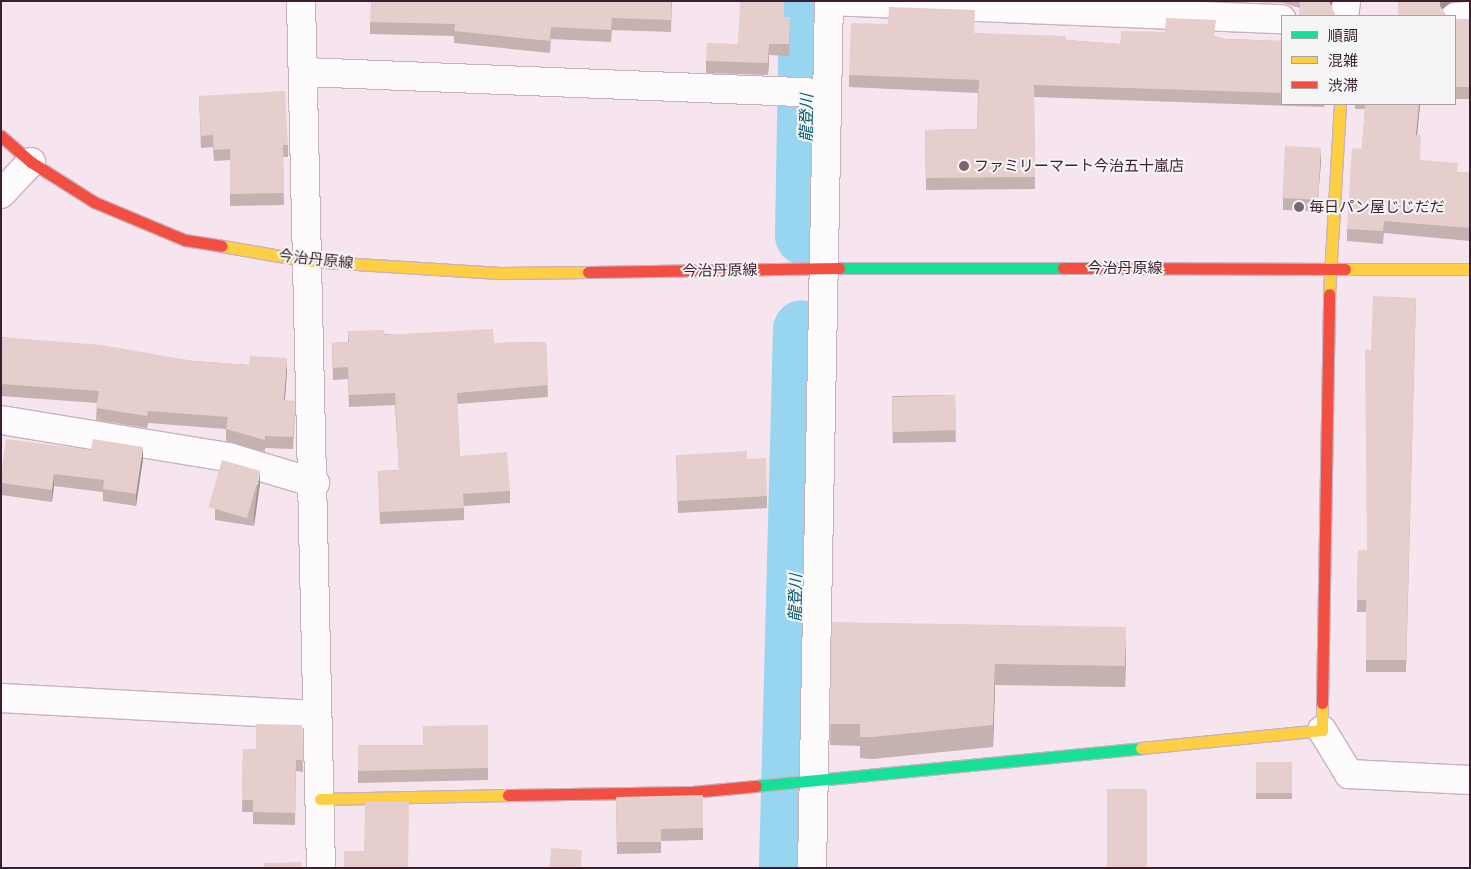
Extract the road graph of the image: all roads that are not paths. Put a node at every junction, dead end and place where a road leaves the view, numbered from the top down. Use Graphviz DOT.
graph roads {
  1 [pos="302,1"];
  2 [pos="1346,1"];
  3 [pos="1344,15"];
  4 [pos="1470,16"];
  5 [pos="1456,17"];
  6 [pos="1281,19"];
  7 [pos="304,72"];
  8 [pos="824,93"];
  9 [pos="1340,105"];
  10 [pos="1,136"];
  11 [pos="31,162"];
  12 [pos="1,194"];
  13 [pos="309,261"];
  14 [pos="825,268"];
  15 [pos="1329,269"];
  16 [pos="1470,269"];
  17 [pos="1,420"];
  18 [pos="315,482"];
  19 [pos="1,698"];
  20 [pos="316,715"];
  21 [pos="1322,730"];
  22 [pos="815,779"];
  23 [pos="1470,780"];
  24 [pos="320,799"];
  25 [pos="321,868"];
  26 [pos="812,868"];
  1 -- 7 [label="street"];
  2 -- 3 [label="street"];
  4 -- 5 [label="street"];
  6 -- 8 [label="street"];
  7 -- 8 [label="street"];
  7 -- 13 [label="street"];
  8 -- 14 [label="street"];
  9 -- 15 [label="street"];
  10 -- 11 [label="street, 今治丹原線"];
  11 -- 12 [label="street"];
  11 -- 13 [label="street, 今治丹原線"];
  13 -- 14 [label="street, 今治丹原線"];
  13 -- 18 [label="street"];
  14 -- 15 [label="street, 今治丹原線"];
  14 -- 22 [label="street"];
  15 -- 16 [label="street, 今治丹原線"];
  15 -- 21 [label="street"];
  17 -- 18 [label="street"];
  18 -- 20 [label="street"];
  19 -- 20 [label="street"];
  20 -- 24 [label="street"];
  21 -- 22 [label="street"];
  21 -- 23 [label="street"];
  22 -- 24 [label="street"];
  22 -- 26 [label="street"];
  24 -- 25 [label="street"];
}
